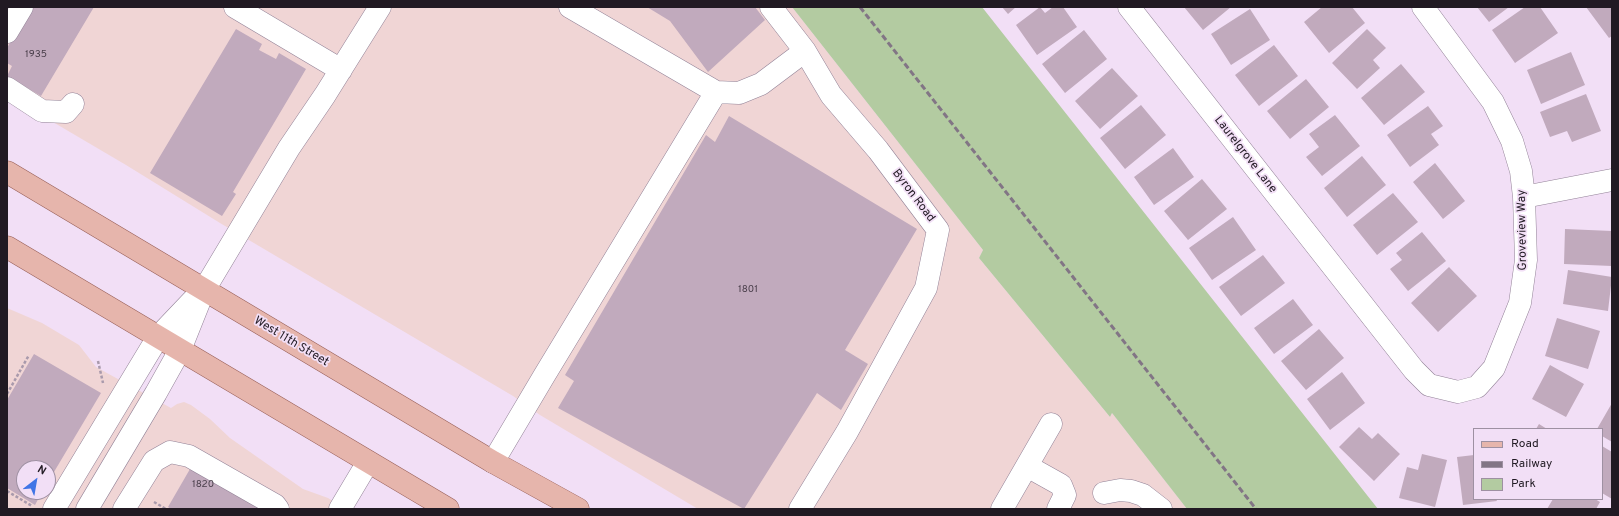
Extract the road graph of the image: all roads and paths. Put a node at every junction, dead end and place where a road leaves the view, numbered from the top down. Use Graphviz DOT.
graph roads {
  1 [pos="22,7"];
  2 [pos="235,7"];
  3 [pos="380,7"];
  4 [pos="570,7"];
  5 [pos="771,7"];
  6 [pos="1129,7"];
  7 [pos="1423,7"];
  8 [pos="7,32"];
  9 [pos="805,51"];
  10 [pos="341,70"];
  11 [pos="7,88"];
  12 [pos="716,92"];
  13 [pos="73,104"];
  14 [pos="7,172"];
  15 [pos="1612,180"];
  16 [pos="1524,197"];
  17 [pos="7,247"];
  18 [pos="204,290"];
  19 [pos="1362,304"];
  20 [pos="158,337"];
  21 [pos="180,350"];
  22 [pos="29,355"];
  23 [pos="7,394"];
  24 [pos="1051,424"];
  25 [pos="368,462"];
  26 [pos="493,462"];
  27 [pos="1027,466"];
  28 [pos="7,491"];
  29 [pos="1104,493"];
  30 [pos="37,509"];
  31 [pos="54,509"];
  32 [pos="87,509"];
  33 [pos="124,509"];
  34 [pos="278,509"];
  35 [pos="340,509"];
  36 [pos="448,509"];
  37 [pos="578,509"];
  38 [pos="800,509"];
  39 [pos="1002,509"];
  40 [pos="1058,509"];
  41 [pos="1161,509"];
  1 -- 8 [label="street"];
  2 -- 10 [label="street"];
  3 -- 10 [label="street"];
  4 -- 12 [label="street"];
  5 -- 9 [label="street, Byron Road"];
  6 -- 19 [label="street, Laurelgrove Lane"];
  7 -- 16 [label="street, Groveview Way"];
  9 -- 12 [label="street"];
  9 -- 38 [label="street, Byron Road"];
  10 -- 18 [label="street"];
  11 -- 13 [label="street"];
  12 -- 26 [label="street"];
  14 -- 18 [label="main road, West 11th Street"];
  15 -- 16 [label="street"];
  16 -- 19 [label="street, Groveview Way"];
  17 -- 20 [label="main road"];
  18 -- 20 [label="street"];
  18 -- 21 [label="street"];
  18 -- 26 [label="main road, West 11th Street"];
  20 -- 21 [label="main road"];
  20 -- 31 [label="street"];
  21 -- 25 [label="main road"];
  21 -- 32 [label="street"];
  22 -- 23 [label="path"];
  24 -- 27 [label="street"];
  25 -- 35 [label="street"];
  25 -- 36 [label="main road"];
  26 -- 37 [label="main road, West 11th Street"];
  27 -- 39 [label="street"];
  27 -- 40 [label="street"];
  28 -- 30 [label="path"];
  29 -- 41 [label="street"];
  33 -- 34 [label="street"];
}
